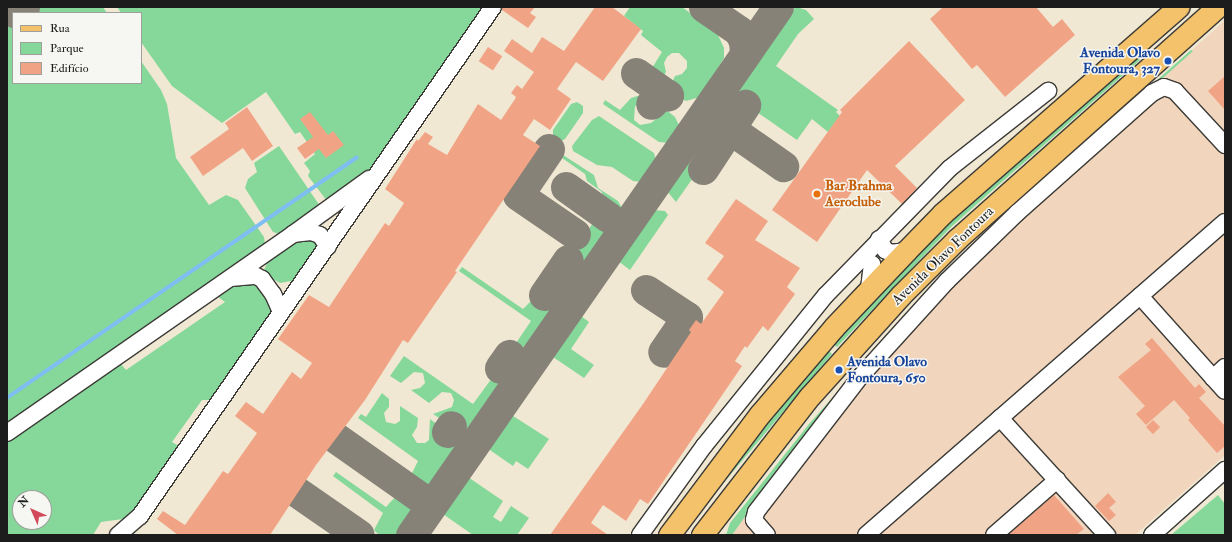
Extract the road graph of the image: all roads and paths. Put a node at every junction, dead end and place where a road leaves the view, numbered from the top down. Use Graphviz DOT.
graph roads {
  1 [pos="493,7"];
  2 [pos="1178,7"];
  3 [pos="1222,7"];
  4 [pos="1202,11"];
  5 [pos="1225,11"];
  6 [pos="1161,22"];
  7 [pos="1177,43"];
  8 [pos="1048,90"];
  9 [pos="1225,145"];
  10 [pos="379,170"];
  11 [pos="1225,222"];
  12 [pos="293,234"];
  13 [pos="879,239"];
  14 [pos="328,247"];
  15 [pos="906,251"];
  16 [pos="863,258"];
  17 [pos="231,278"];
  18 [pos="262,279"];
  19 [pos="302,282"];
  20 [pos="869,289"];
  21 [pos="1140,296"];
  22 [pos="281,312"];
  23 [pos="1225,367"];
  24 [pos="1213,378"];
  25 [pos="1225,391"];
  26 [pos="1000,418"];
  27 [pos="7,433"];
  28 [pos="1225,470"];
  29 [pos="1057,480"];
  30 [pos="118,535"];
  31 [pos="640,535"];
  32 [pos="669,535"];
  33 [pos="702,535"];
  34 [pos="767,535"];
  35 [pos="866,535"];
  36 [pos="994,535"];
  37 [pos="1107,535"];
  38 [pos="1152,535"];
  1 -- 10 [label="street"];
  2 -- 6 [label="main road, Avenida Olavo Fontoura"];
  3 -- 5 [label="street"];
  4 -- 7 [label="main road, Avenida Olavo Fontoura"];
  6 -- 7 [label="main road"];
  6 -- 15 [label="main road, Avenida Olavo Fontoura"];
  7 -- 33 [label="main road, Avenida Olavo Fontoura"];
  8 -- 13 [label="street"];
  9 -- 34 [label="street"];
  10 -- 12 [label="street"];
  10 -- 14 [label="street"];
  11 -- 21 [label="street"];
  12 -- 14 [label="street"];
  12 -- 17 [label="street"];
  13 -- 15 [label="street"];
  13 -- 16 [label="street"];
  14 -- 19 [label="street"];
  15 -- 20 [label="main road, Avenida Olavo Fontoura"];
  16 -- 20 [label="street"];
  16 -- 31 [label="street"];
  17 -- 18 [label="street"];
  17 -- 27 [label="street"];
  18 -- 19 [label="street"];
  18 -- 22 [label="street"];
  19 -- 22 [label="street"];
  20 -- 32 [label="main road, Avenida Olavo Fontoura"];
  21 -- 24 [label="street"];
  21 -- 26 [label="street"];
  22 -- 30 [label="street"];
  23 -- 24 [label="street"];
  24 -- 25 [label="street"];
  26 -- 29 [label="street"];
  26 -- 35 [label="street"];
  28 -- 38 [label="street"];
  29 -- 36 [label="street"];
  29 -- 37 [label="street"];
}
